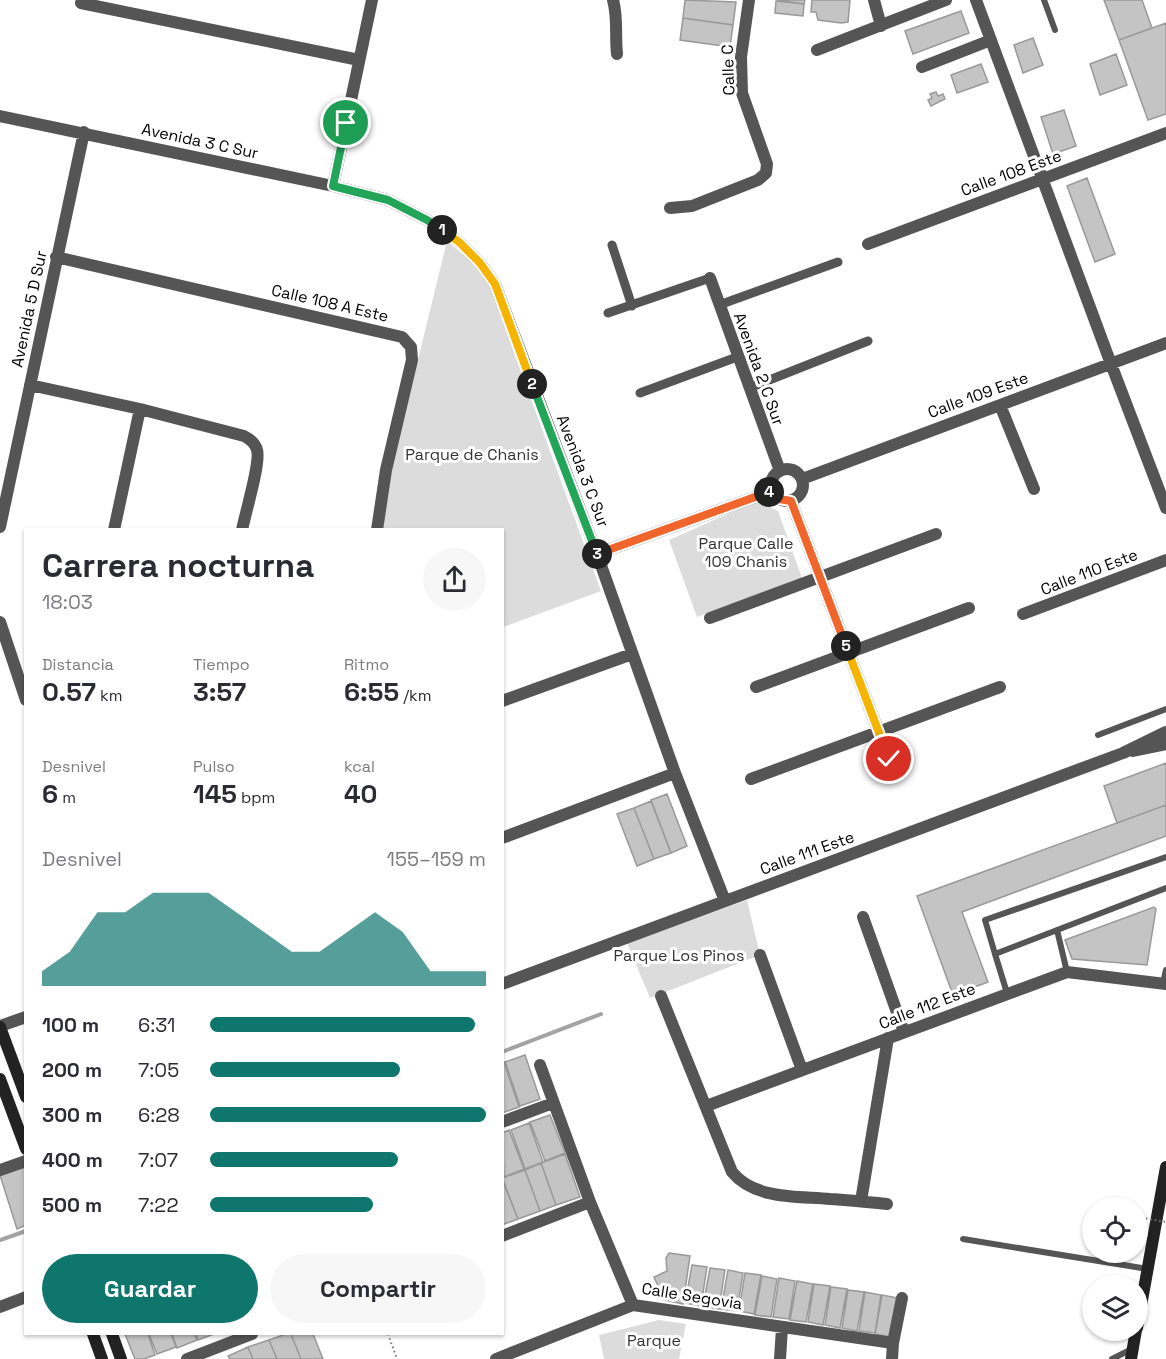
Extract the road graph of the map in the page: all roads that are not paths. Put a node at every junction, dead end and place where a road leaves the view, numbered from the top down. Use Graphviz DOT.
graph roads {
  1 [pos="372,0"];
  2 [pos="613,0"];
  3 [pos="749,0"];
  4 [pos="874,0"];
  5 [pos="946,0"];
  6 [pos="976,0"];
  7 [pos="1044,0"];
  8 [pos="81,3"];
  9 [pos="107,4"];
  10 [pos="881,26"];
  11 [pos="1055,30"];
  12 [pos="991,40"];
  13 [pos="817,50"];
  14 [pos="617,54"];
  15 [pos="359,60"];
  16 [pos="922,67"];
  17 [pos="0,116"];
  18 [pos="84,132"];
  19 [pos="1166,133"];
  20 [pos="1043,179"];
  21 [pos="333,186"];
  22 [pos="670,208"];
  23 [pos="868,244"];
  24 [pos="612,245"];
  25 [pos="56,257"];
  26 [pos="838,262"];
  27 [pos="710,278"];
  28 [pos="718,305"];
  29 [pos="632,306"];
  30 [pos="608,313"];
  31 [pos="868,340"];
  32 [pos="1166,343"];
  33 [pos="737,357"];
  34 [pos="1110,364"];
  35 [pos="30,385"];
  36 [pos="749,388"];
  37 [pos="640,393"];
  38 [pos="1000,405"];
  39 [pos="140,409"];
  40 [pos="780,471"];
  41 [pos="802,479"];
  42 [pos="1034,489"];
  43 [pos="772,491"];
  44 [pos="791,501"];
  45 [pos="1166,508"];
  46 [pos="0,527"];
  47 [pos="114,528"];
  48 [pos="242,528"];
  49 [pos="376,528"];
  50 [pos="936,534"];
  51 [pos="597,554"];
  52 [pos="1166,560"];
  53 [pos="820,577"];
  54 [pos="969,608"];
  55 [pos="1023,614"];
  56 [pos="710,618"];
  57 [pos="0,622"];
  58 [pos="849,652"];
  59 [pos="632,654"];
  60 [pos="756,687"];
  61 [pos="1000,687"];
  62 [pos="24,694"];
  63 [pos="504,700"];
  64 [pos="1166,710"];
  65 [pos="879,732"];
  66 [pos="1166,732"];
  67 [pos="1098,735"];
  68 [pos="1166,744"];
  69 [pos="1123,753"];
  70 [pos="889,759"];
  71 [pos="675,773"];
  72 [pos="751,779"];
  73 [pos="504,837"];
  74 [pos="1166,857"];
  75 [pos="1166,888"];
  76 [pos="725,901"];
  77 [pos="863,917"];
  78 [pos="1057,930"];
  79 [pos="995,954"];
  80 [pos="760,955"];
  81 [pos="1166,970"];
  82 [pos="1067,972"];
  83 [pos="504,983"];
  84 [pos="1165,984"];
  85 [pos="1007,993"];
  86 [pos="661,996"];
  87 [pos="24,1018"];
  88 [pos="0,1027"];
  89 [pos="904,1032"];
  90 [pos="888,1038"];
  91 [pos="540,1065"];
  92 [pos="802,1070"];
  93 [pos="0,1079"];
  94 [pos="24,1092"];
  95 [pos="554,1103"];
  96 [pos="706,1106"];
  97 [pos="504,1121"];
  98 [pos="24,1144"];
  99 [pos="24,1162"];
  100 [pos="1166,1167"];
  101 [pos="0,1170"];
  102 [pos="861,1201"];
  103 [pos="590,1202"];
  104 [pos="887,1204"];
  105 [pos="504,1235"];
  106 [pos="963,1239"];
  107 [pos="1149,1269"];
  108 [pos="1148,1275"];
  109 [pos="24,1298"];
  110 [pos="902,1298"];
  111 [pos="633,1305"];
  112 [pos="0,1307"];
  113 [pos="782,1328"];
  114 [pos="93,1335"];
  115 [pos="112,1335"];
  116 [pos="249,1335"];
  117 [pos="893,1343"];
  118 [pos="1132,1354"];
  119 [pos="102,1359"];
  120 [pos="121,1359"];
  121 [pos="187,1359"];
  122 [pos="496,1359"];
  123 [pos="780,1359"];
  124 [pos="892,1359"];
  125 [pos="1112,1359"];
  1 -- 15 [label="street"];
  2 -- 14 [label="street"];
  3 -- 22 [label="street, Calle C"];
  4 -- 10 [label="street"];
  5 -- 10 [label="street"];
  6 -- 12 [label="street"];
  7 -- 11 [label="lane"];
  8 -- 9 [label="street"];
  9 -- 15 [label="street"];
  10 -- 13 [label="street"];
  12 -- 16 [label="street"];
  12 -- 20 [label="street"];
  15 -- 21 [label="street"];
  17 -- 18 [label="street, Avenida 3 C Sur"];
  18 -- 21 [label="street, Avenida 3 C Sur"];
  18 -- 25 [label="street, Avenida 5 D Sur"];
  19 -- 20 [label="street, Calle 108 Este"];
  20 -- 23 [label="street, Calle 108 Este"];
  20 -- 34 [label="street"];
  21 -- 51 [label="street, Avenida 3 C Sur"];
  24 -- 29 [label="street"];
  25 -- 35 [label="street, Avenida 5 D Sur"];
  25 -- 49 [label="street, Calle 108 A Este"];
  26 -- 28 [label="street"];
  27 -- 28 [label="street, Avenida 2 C Sur"];
  27 -- 29 [label="street"];
  28 -- 33 [label="street, Avenida 2 C Sur"];
  29 -- 30 [label="street"];
  31 -- 36 [label="street"];
  32 -- 34 [label="street, Calle 109 Este"];
  33 -- 36 [label="street, Avenida 2 C Sur"];
  33 -- 37 [label="street"];
  34 -- 38 [label="street, Calle 109 Este"];
  34 -- 45 [label="street"];
  35 -- 39 [label="street"];
  35 -- 46 [label="street, Avenida 5 D Sur"];
  36 -- 40 [label="street, Avenida 2 C Sur"];
  38 -- 41 [label="street, Calle 109 Este"];
  38 -- 42 [label="street"];
  39 -- 47 [label="street"];
  39 -- 48 [label="street"];
  40 -- 41 [label="street"];
  40 -- 43 [label="street"];
  41 -- 44 [label="street"];
  43 -- 44 [label="street"];
  43 -- 51 [label="street"];
  44 -- 53 [label="street"];
  50 -- 53 [label="street"];
  51 -- 59 [label="street, Avenida 3 C Sur"];
  52 -- 55 [label="street, Calle 110 Este"];
  53 -- 56 [label="street"];
  53 -- 58 [label="street"];
  54 -- 58 [label="street"];
  57 -- 62 [label="street"];
  58 -- 60 [label="street"];
  58 -- 65 [label="street"];
  59 -- 63 [label="street"];
  59 -- 71 [label="street, Avenida 3 C Sur"];
  61 -- 65 [label="street"];
  64 -- 67 [label="lane"];
  65 -- 70 [label="street"];
  65 -- 72 [label="street"];
  66 -- 69 [label="street, Calle 111 Este"];
  68 -- 69 [label="street, Calle 111 Este"];
  69 -- 76 [label="street, Calle 111 Este"];
  71 -- 73 [label="street"];
  71 -- 76 [label="street, Avenida 3 C Sur"];
  74 -- 79 [label="lane"];
  75 -- 78 [label="lane"];
  76 -- 83 [label="street, Calle 111 Este"];
  77 -- 89 [label="street"];
  78 -- 79 [label="lane"];
  78 -- 82 [label="lane"];
  79 -- 85 [label="lane"];
  80 -- 92 [label="street"];
  81 -- 84 [label="lane"];
  82 -- 84 [label="street, Calle 112 Este"];
  82 -- 85 [label="street, Calle 112 Este"];
  85 -- 89 [label="street, Calle 112 Este"];
  86 -- 96 [label="street"];
  87 -- 88 [label="street"];
  88 -- 94 [label="main road"];
  89 -- 90 [label="street, Calle 112 Este"];
  90 -- 92 [label="street, Calle 112 Este"];
  90 -- 102 [label="street"];
  91 -- 95 [label="street, Calle Segovia"];
  92 -- 96 [label="street, Calle 112 Este"];
  93 -- 98 [label="main road"];
  95 -- 97 [label="street"];
  95 -- 103 [label="street, Calle Segovia"];
  96 -- 102 [label="street"];
  99 -- 101 [label="street"];
  100 -- 107 [label="main road"];
  102 -- 104 [label="street"];
  103 -- 105 [label="street"];
  103 -- 111 [label="street, Calle Segovia"];
  106 -- 107 [label="lane"];
  107 -- 108 [label="main road"];
  109 -- 112 [label="street"];
  110 -- 117 [label="street"];
  111 -- 113 [label="street, Calle Segovia"];
  111 -- 122 [label="street"];
  113 -- 117 [label="street, Calle Segovia"];
  113 -- 123 [label="street"];
  114 -- 119 [label="main road"];
  115 -- 120 [label="main road"];
  116 -- 121 [label="street"];
  117 -- 124 [label="street"];
  118 -- 125 [label="lane"];
}
